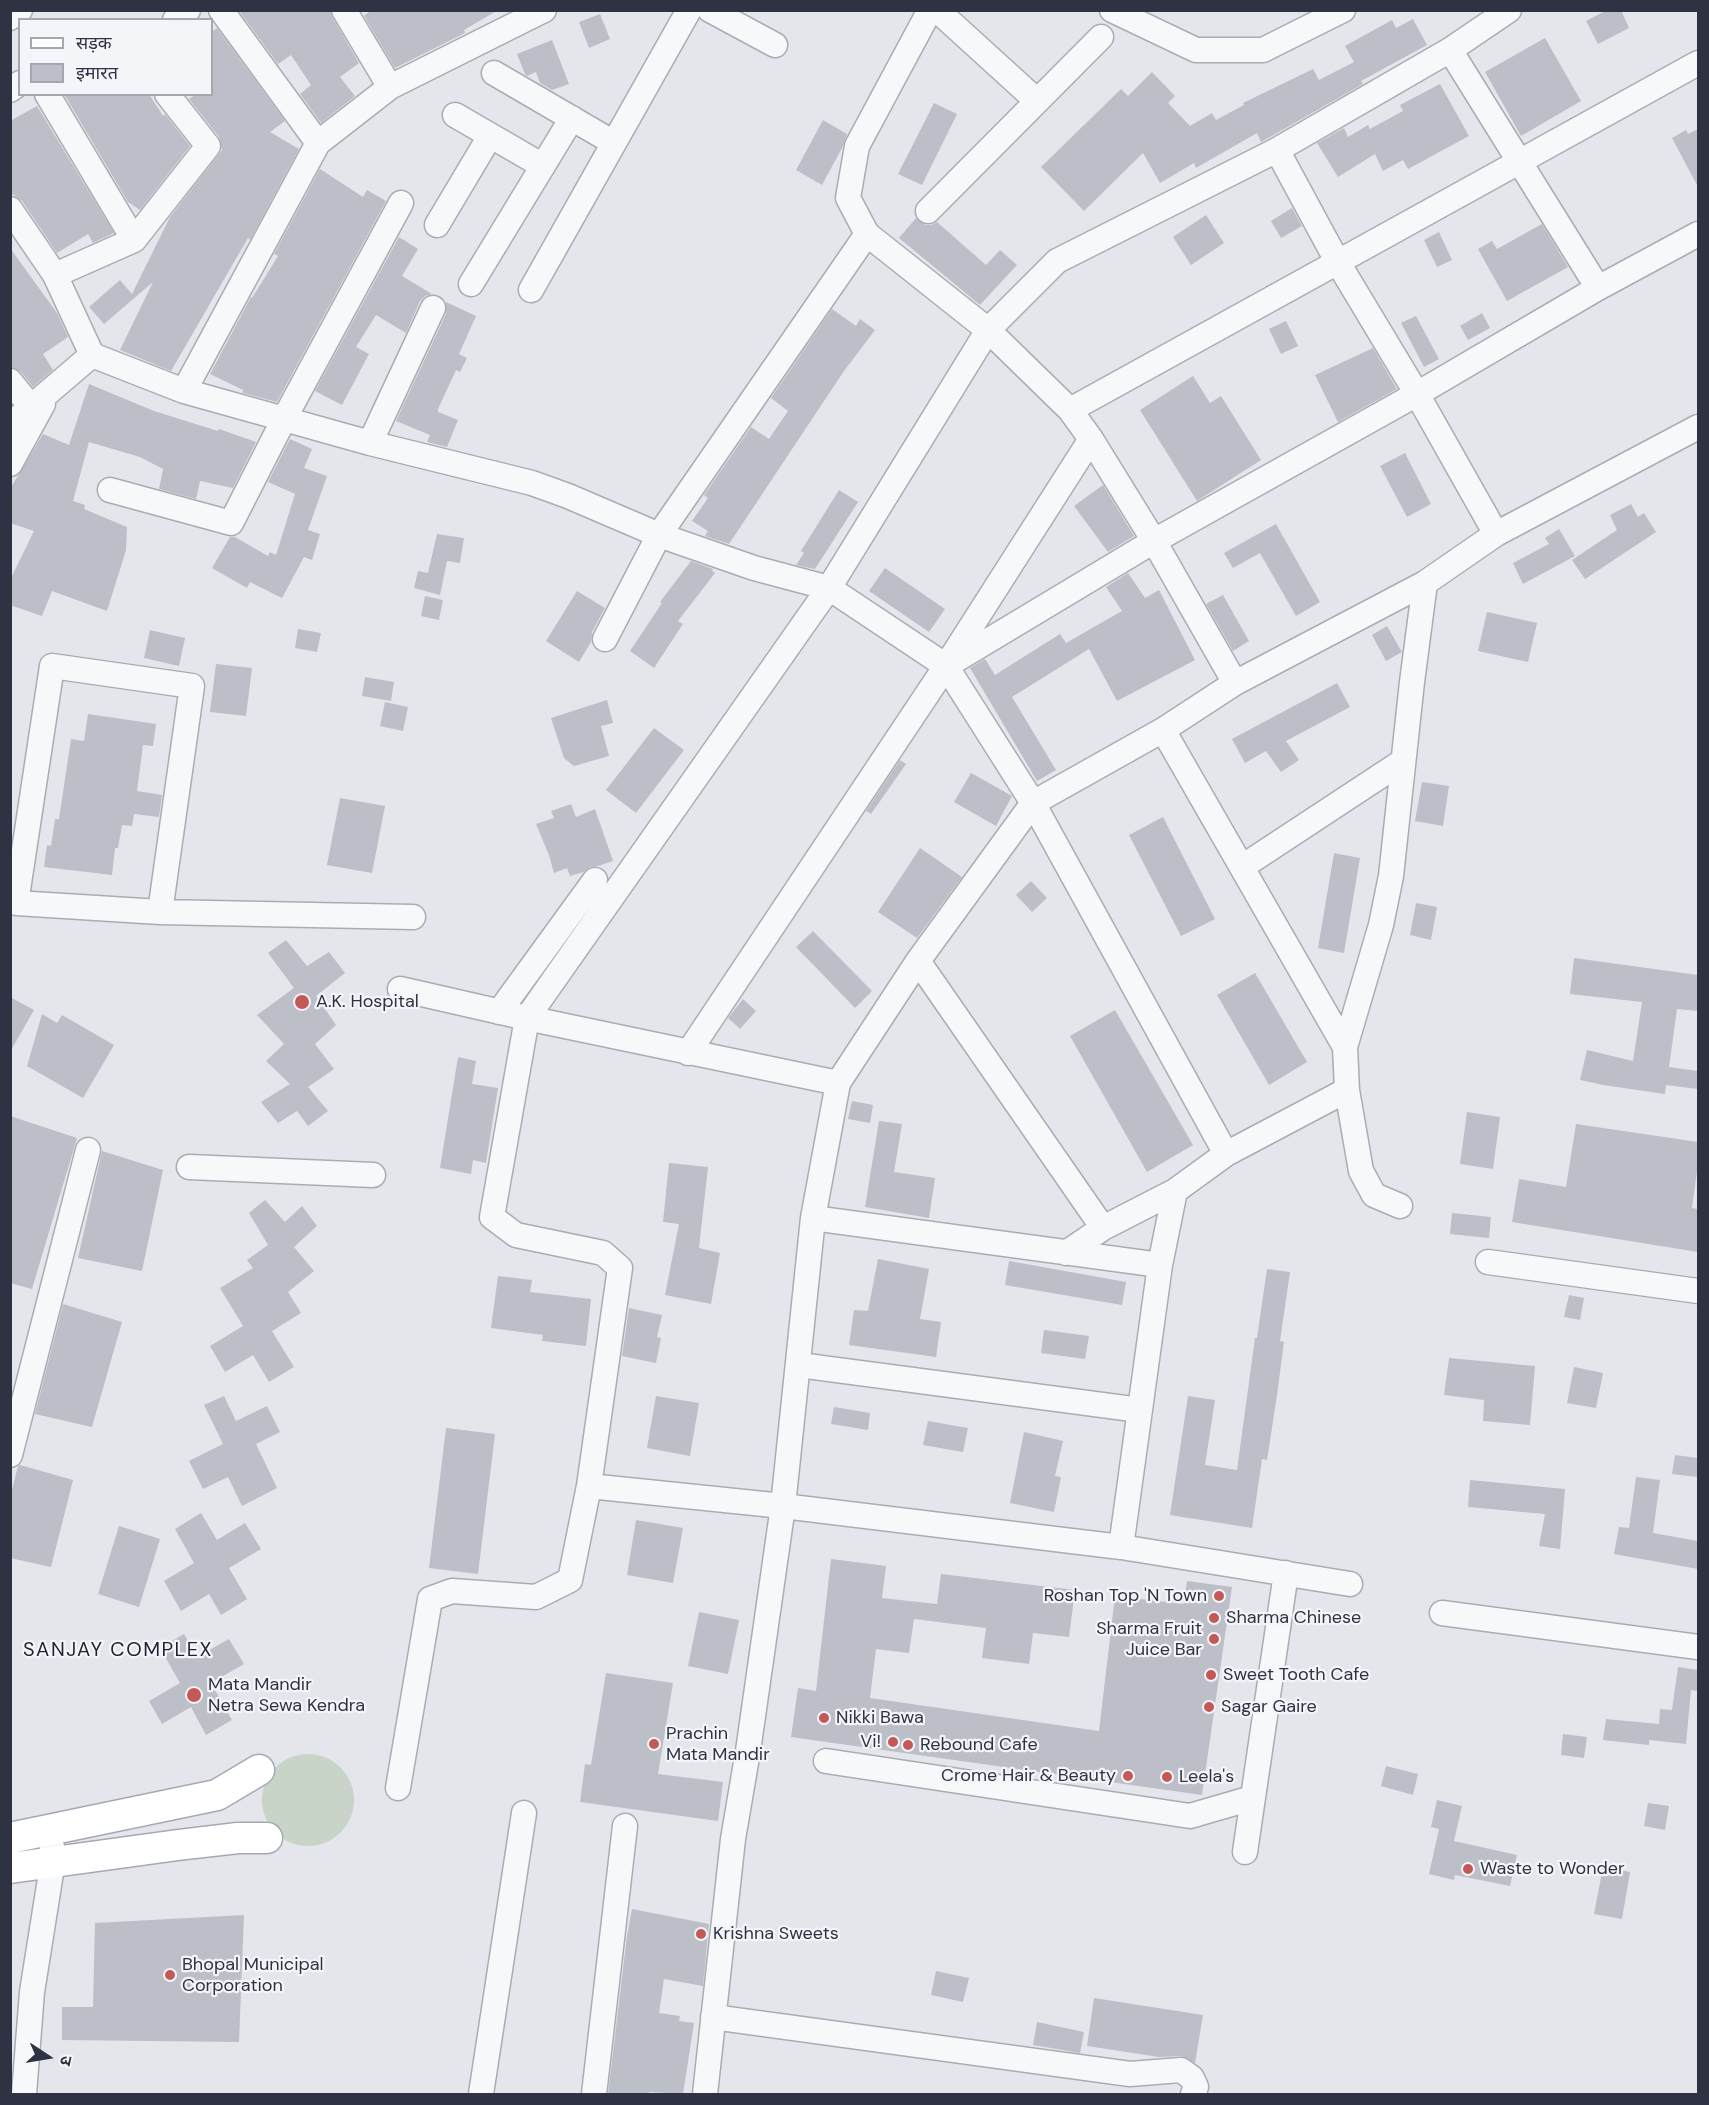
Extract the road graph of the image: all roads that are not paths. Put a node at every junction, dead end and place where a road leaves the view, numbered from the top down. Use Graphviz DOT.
graph roads {
  1 [pos="20,10"];
  2 [pos="221,10"];
  3 [pos="344,10"];
  4 [pos="544,10"];
  5 [pos="689,10"];
  6 [pos="710,10"];
  7 [pos="930,10"];
  8 [pos="937,10"];
  9 [pos="1112,10"];
  10 [pos="1343,10"];
  11 [pos="1497,13"];
  12 [pos="10,18"];
  13 [pos="1101,37"];
  14 [pos="775,45"];
  15 [pos="1450,50"];
  16 [pos="1698,63"];
  17 [pos="494,73"];
  18 [pos="390,87"];
  19 [pos="48,96"];
  20 [pos="169,96"];
  21 [pos="1037,101"];
  22 [pos="455,115"];
  23 [pos="572,118"];
  24 [pos="490,136"];
  25 [pos="318,143"];
  26 [pos="614,143"];
  27 [pos="1277,150"];
  28 [pos="1521,161"];
  29 [pos="543,166"];
  30 [pos="401,203"];
  31 [pos="10,209"];
  32 [pos="928,211"];
  33 [pos="437,225"];
  34 [pos="867,234"];
  35 [pos="1698,234"];
  36 [pos="134,240"];
  37 [pos="1337,261"];
  38 [pos="55,275"];
  39 [pos="471,284"];
  40 [pos="1599,288"];
  41 [pos="531,290"];
  42 [pos="433,308"];
  43 [pos="988,330"];
  44 [pos="92,356"];
  45 [pos="10,381"];
  46 [pos="184,391"];
  47 [pos="1417,394"];
  48 [pos="40,401"];
  49 [pos="1070,410"];
  50 [pos="285,419"];
  51 [pos="10,425"];
  52 [pos="1698,427"];
  53 [pos="1091,440"];
  54 [pos="370,443"];
  55 [pos="10,464"];
  56 [pos="110,490"];
  57 [pos="1496,534"];
  58 [pos="660,536"];
  59 [pos="1154,541"];
  60 [pos="1425,583"];
  61 [pos="829,588"];
  62 [pos="605,639"];
  63 [pos="946,666"];
  64 [pos="1235,683"];
  65 [pos="1163,730"];
  66 [pos="1403,761"];
  67 [pos="1033,803"];
  68 [pos="1242,867"];
  69 [pos="595,880"];
  70 [pos="160,912"];
  71 [pos="413,917"];
  72 [pos="918,961"];
  73 [pos="400,989"];
  74 [pos="499,1012"];
  75 [pos="526,1018"];
  76 [pos="1345,1047"];
  77 [pos="688,1053"];
  78 [pos="838,1083"];
  79 [pos="1347,1090"];
  80 [pos="88,1150"];
  81 [pos="1226,1154"];
  82 [pos="189,1167"];
  83 [pos="373,1175"];
  84 [pos="1175,1191"];
  85 [pos="1400,1206"];
  86 [pos="813,1218"];
  87 [pos="1103,1228"];
  88 [pos="1066,1253"];
  89 [pos="1488,1262"];
  90 [pos="1160,1265"];
  91 [pos="1698,1291"];
  92 [pos="799,1365"];
  93 [pos="1140,1410"];
  94 [pos="11,1449"];
  95 [pos="589,1486"];
  96 [pos="783,1506"];
  97 [pos="1121,1547"];
  98 [pos="1286,1573"];
  99 [pos="1350,1584"];
  100 [pos="1442,1613"];
  101 [pos="1698,1647"];
  102 [pos="826,1761"];
  103 [pos="259,1770"];
  104 [pos="398,1788"];
  105 [pos="1252,1798"];
  106 [pos="524,1813"];
  107 [pos="625,1826"];
  108 [pos="53,1830"];
  109 [pos="10,1838"];
  110 [pos="267,1838"];
  111 [pos="1245,1852"];
  112 [pos="51,1862"];
  113 [pos="10,1868"];
  114 [pos="21,1993"];
  115 [pos="713,2017"];
  116 [pos="24,2094"];
  117 [pos="481,2094"];
  118 [pos="594,2094"];
  119 [pos="705,2094"];
  120 [pos="1193,2094"];
  1 -- 12 [label="street"];
  2 -- 25 [label="street"];
  3 -- 18 [label="street"];
  4 -- 18 [label="street"];
  5 -- 26 [label="street"];
  6 -- 14 [label="street"];
  7 -- 34 [label="street"];
  8 -- 21 [label="street"];
  9 -- 10 [label="street"];
  11 -- 15 [label="street"];
  13 -- 21 [label="street"];
  15 -- 27 [label="street"];
  15 -- 28 [label="street"];
  16 -- 28 [label="street"];
  17 -- 23 [label="street"];
  18 -- 25 [label="street"];
  19 -- 36 [label="street"];
  20 -- 36 [label="street"];
  21 -- 32 [label="street"];
  22 -- 24 [label="street"];
  23 -- 26 [label="street"];
  23 -- 29 [label="street"];
  24 -- 29 [label="street"];
  24 -- 33 [label="street"];
  25 -- 46 [label="street"];
  26 -- 41 [label="street"];
  27 -- 37 [label="street"];
  27 -- 43 [label="street"];
  28 -- 37 [label="street"];
  28 -- 40 [label="street"];
  29 -- 39 [label="street"];
  30 -- 50 [label="street"];
  31 -- 38 [label="street"];
  34 -- 43 [label="street"];
  34 -- 58 [label="street"];
  35 -- 40 [label="street"];
  36 -- 38 [label="street"];
  37 -- 47 [label="street"];
  37 -- 49 [label="street"];
  38 -- 44 [label="street"];
  40 -- 47 [label="street"];
  42 -- 54 [label="street"];
  43 -- 49 [label="street"];
  43 -- 61 [label="street"];
  44 -- 46 [label="street"];
  44 -- 48 [label="street"];
  45 -- 48 [label="street"];
  46 -- 50 [label="street"];
  47 -- 57 [label="street"];
  47 -- 59 [label="street"];
  48 -- 51 [label="street"];
  48 -- 55 [label="street"];
  49 -- 53 [label="street"];
  50 -- 54 [label="street"];
  50 -- 56 [label="street"];
  52 -- 57 [label="street"];
  53 -- 59 [label="street"];
  53 -- 63 [label="street"];
  54 -- 58 [label="street"];
  57 -- 60 [label="street"];
  58 -- 61 [label="street"];
  58 -- 62 [label="street"];
  59 -- 63 [label="street"];
  59 -- 64 [label="street"];
  60 -- 64 [label="street"];
  60 -- 66 [label="street"];
  61 -- 63 [label="street"];
  61 -- 75 [label="street"];
  63 -- 67 [label="street"];
  63 -- 77 [label="street"];
  64 -- 65 [label="street"];
  65 -- 67 [label="street"];
  65 -- 68 [label="street"];
  66 -- 68 [label="street"];
  66 -- 76 [label="street"];
  67 -- 72 [label="street"];
  67 -- 81 [label="street"];
  68 -- 76 [label="street"];
  69 -- 74 [label="street"];
  70 -- 70 [label="street"];
  70 -- 71 [label="street"];
  72 -- 78 [label="street"];
  72 -- 87 [label="street"];
  73 -- 74 [label="street"];
  74 -- 75 [label="street"];
  75 -- 77 [label="street"];
  75 -- 95 [label="street"];
  76 -- 79 [label="street"];
  77 -- 78 [label="street"];
  78 -- 86 [label="street"];
  79 -- 81 [label="street"];
  79 -- 85 [label="street"];
  80 -- 94 [label="street"];
  81 -- 84 [label="street"];
  82 -- 83 [label="street"];
  84 -- 87 [label="street"];
  84 -- 90 [label="street"];
  86 -- 88 [label="street"];
  86 -- 92 [label="street"];
  87 -- 88 [label="street"];
  88 -- 90 [label="street"];
  89 -- 91 [label="street"];
  90 -- 93 [label="street"];
  92 -- 93 [label="street"];
  92 -- 96 [label="street"];
  93 -- 97 [label="street"];
  95 -- 96 [label="street"];
  95 -- 104 [label="street"];
  96 -- 97 [label="street"];
  96 -- 115 [label="street"];
  97 -- 98 [label="street"];
  98 -- 99 [label="street"];
  98 -- 105 [label="street"];
  100 -- 101 [label="street"];
  102 -- 105 [label="street"];
  103 -- 108 [label="main road"];
  105 -- 111 [label="street"];
  106 -- 117 [label="street"];
  107 -- 118 [label="street"];
  108 -- 109 [label="main road"];
  108 -- 112 [label="street"];
  110 -- 112 [label="main road"];
  112 -- 113 [label="main road"];
  112 -- 114 [label="street"];
  114 -- 116 [label="street"];
  115 -- 119 [label="street"];
  115 -- 120 [label="street"];
}
